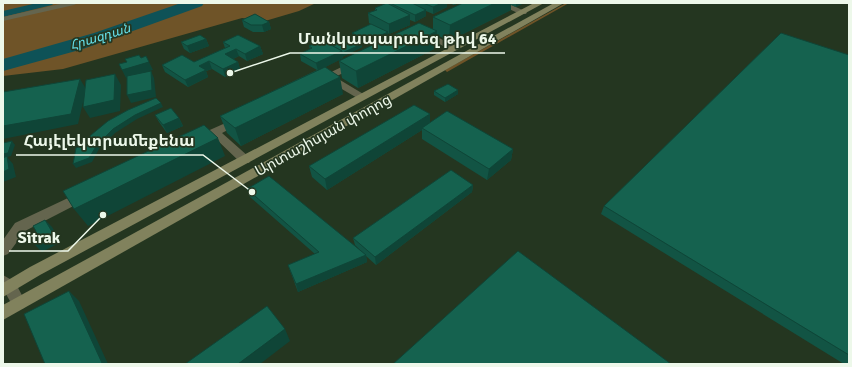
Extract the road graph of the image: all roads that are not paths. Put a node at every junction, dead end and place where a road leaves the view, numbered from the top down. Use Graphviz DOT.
graph roads {
  1 [pos="74,3"];
  2 [pos="500,3"];
  3 [pos="540,3"];
  4 [pos="560,3"];
  5 [pos="523,12"];
  6 [pos="3,19"];
  7 [pos="433,26"];
  8 [pos="455,48"];
  9 [pos="364,60"];
  10 [pos="328,77"];
  11 [pos="308,87"];
  12 [pos="362,98"];
  13 [pos="248,116"];
  14 [pos="215,132"];
  15 [pos="187,145"];
  16 [pos="245,160"];
  17 [pos="96,189"];
  18 [pos="3,250"];
  19 [pos="5,286"];
  20 [pos="19,303"];
  21 [pos="3,313"];
  1 -- 6 [label="street"];
  2 -- 5 [label="street"];
  3 -- 5 [label="main road, Արտաշիսյան փողոց"];
  4 -- 20 [label="main road, Արտաշիսյան փողոց"];
  5 -- 8 [label="main road, Արտաշիսյան փողոց"];
  7 -- 8 [label="street"];
  8 -- 12 [label="main road, Արտաշիսյան փողոց"];
  9 -- 10 [label="street"];
  10 -- 11 [label="street"];
  10 -- 12 [label="street"];
  12 -- 16 [label="main road, Արտաշիսյան փողոց"];
  13 -- 14 [label="street"];
  14 -- 15 [label="street"];
  14 -- 16 [label="street"];
  16 -- 19 [label="main road, Արտաշիսյան փողոց"];
  17 -- 18 [label="street"];
  19 -- 20 [label="street"];
  20 -- 21 [label="main road, Արտաշիսյան փողոց"];
}
